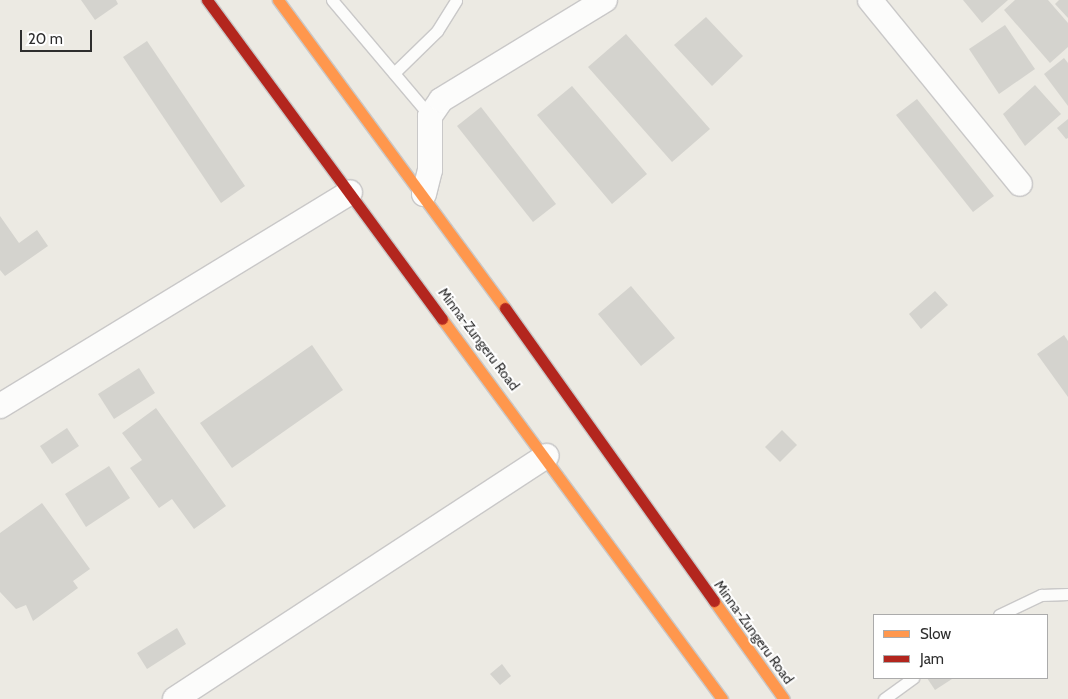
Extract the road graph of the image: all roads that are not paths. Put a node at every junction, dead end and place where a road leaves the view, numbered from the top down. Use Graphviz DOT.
graph roads {
  1 [pos="207,0"];
  2 [pos="278,0"];
  3 [pos="332,0"];
  4 [pos="456,0"];
  5 [pos="606,0"];
  6 [pos="870,0"];
  7 [pos="394,73"];
  8 [pos="430,116"];
  9 [pos="1020,184"];
  10 [pos="350,192"];
  11 [pos="424,194"];
  12 [pos="0,406"];
  13 [pos="547,456"];
  14 [pos="1068,594"];
  15 [pos="1001,614"];
  16 [pos="912,679"];
  17 [pos="175,699"];
  18 [pos="722,699"];
  19 [pos="784,699"];
  20 [pos="884,699"];
  1 -- 10 [label="main road, Minna-Zungeru Road"];
  2 -- 11 [label="main road, Minna-Zungeru Road"];
  3 -- 7 [label="lane"];
  4 -- 7 [label="lane"];
  5 -- 8 [label="street"];
  6 -- 9 [label="street"];
  7 -- 8 [label="lane"];
  8 -- 11 [label="street"];
  10 -- 12 [label="street"];
  10 -- 13 [label="main road, Minna-Zungeru Road"];
  11 -- 19 [label="main road, Minna-Zungeru Road"];
  13 -- 17 [label="street"];
  13 -- 18 [label="main road, Minna-Zungeru Road"];
  14 -- 15 [label="lane"];
  16 -- 20 [label="lane"];
}
